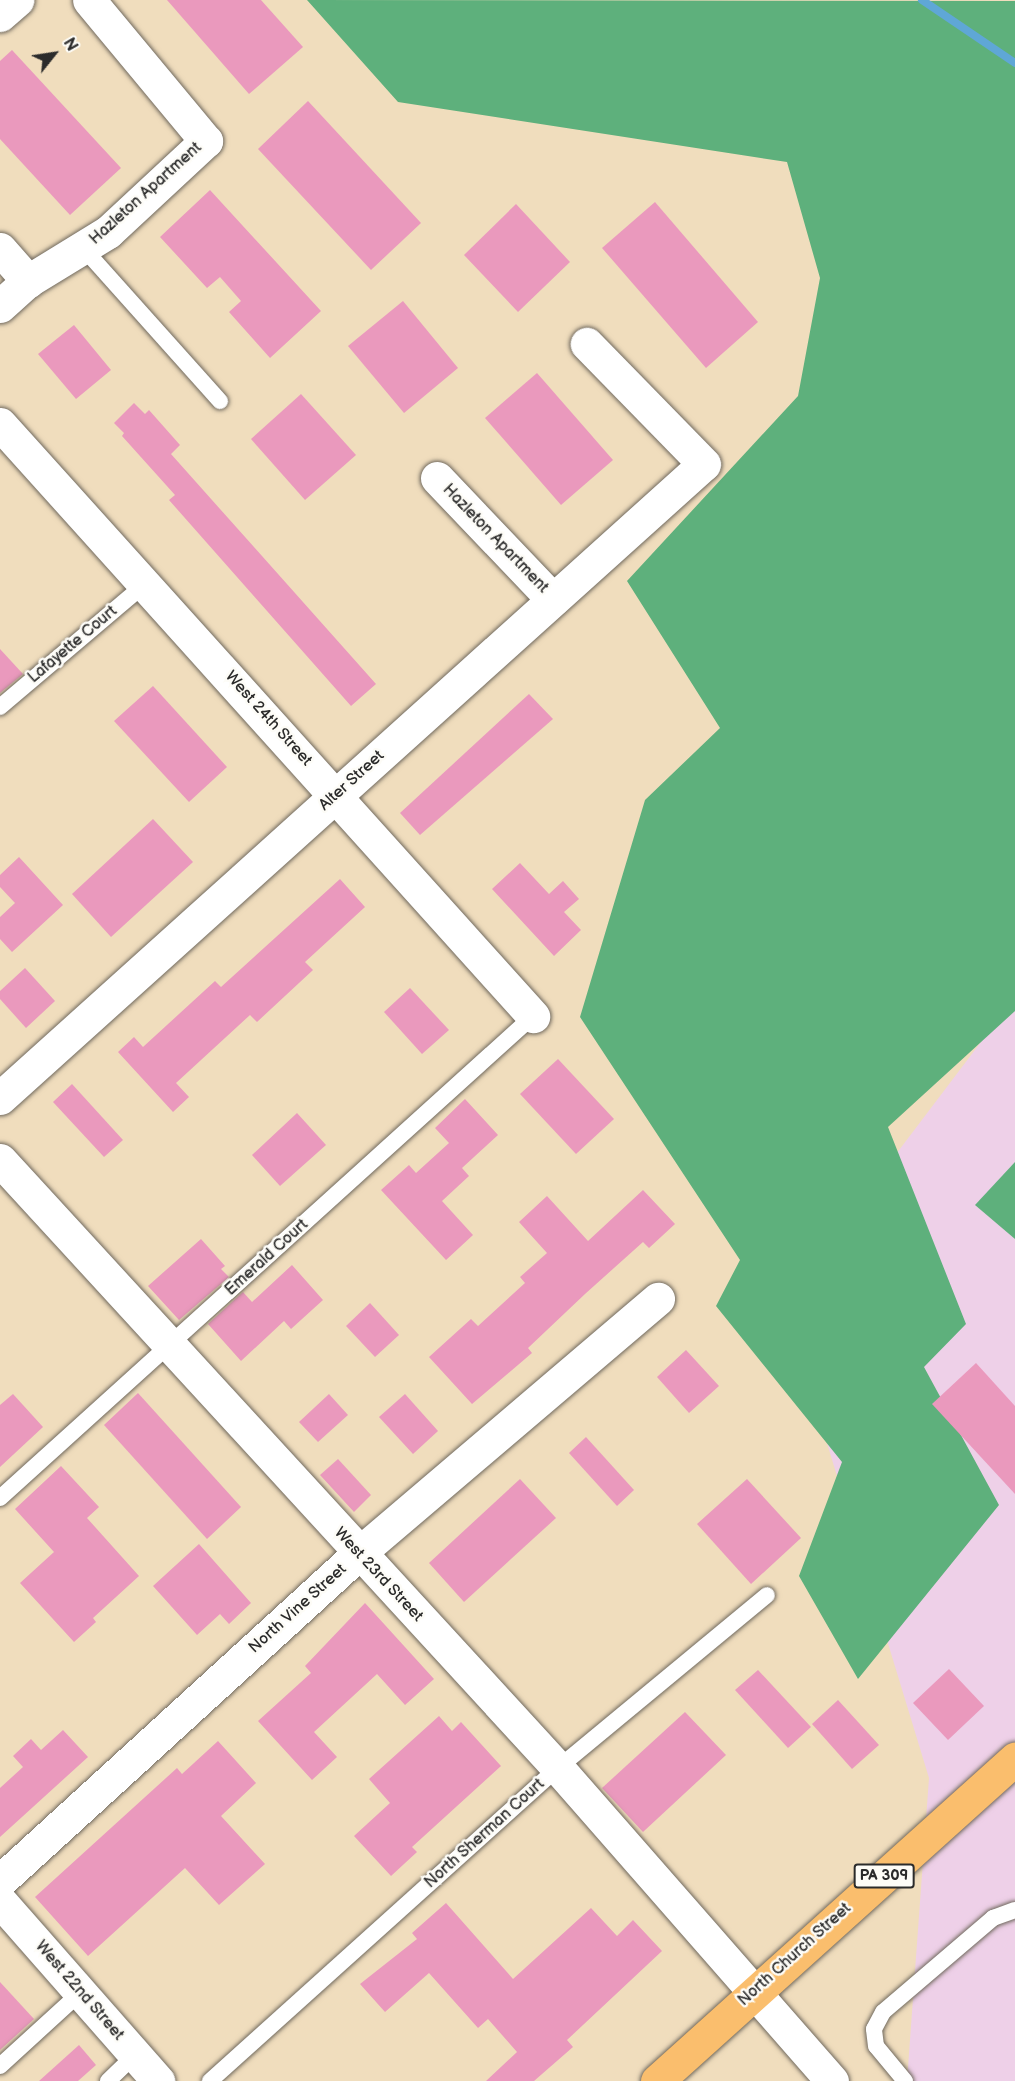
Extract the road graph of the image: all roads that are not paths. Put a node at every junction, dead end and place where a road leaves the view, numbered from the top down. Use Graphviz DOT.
graph roads {
  1 [pos="17,0"];
  2 [pos="89,0"];
  3 [pos="0,15"];
  4 [pos="0,249"];
  5 [pos="84,249"];
  6 [pos="28,281"];
  7 [pos="0,306"];
  8 [pos="587,344"];
  9 [pos="220,401"];
  10 [pos="0,424"];
  11 [pos="437,478"];
  12 [pos="146,583"];
  13 [pos="553,600"];
  14 [pos="0,707"];
  15 [pos="336,796"];
  16 [pos="533,1016"];
  17 [pos="0,1098"];
  18 [pos="0,1160"];
  19 [pos="658,1299"];
  20 [pos="170,1346"];
  21 [pos="0,1498"];
  22 [pos="358,1554"];
  23 [pos="767,1595"];
  24 [pos="1015,1759"];
  25 [pos="558,1768"];
  26 [pos="0,1881"];
  27 [pos="0,1901"];
  28 [pos="1015,1910"];
  29 [pos="753,1992"];
  30 [pos="80,1993"];
  31 [pos="135,2055"];
  32 [pos="0,2066"];
  33 [pos="108,2081"];
  34 [pos="158,2081"];
  35 [pos="210,2081"];
  36 [pos="657,2081"];
  37 [pos="832,2081"];
  38 [pos="905,2081"];
  1 -- 3 [label="street"];
  2 -- 5 [label="street, Hazleton Apartment"];
  4 -- 6 [label="street"];
  5 -- 6 [label="street, Hazleton Apartment"];
  5 -- 9 [label="lane"];
  6 -- 7 [label="street, Hazleton Apartment"];
  8 -- 13 [label="street, Alter Street"];
  10 -- 12 [label="street, West 24th Street"];
  11 -- 13 [label="street, Hazleton Apartment"];
  12 -- 14 [label="lane, Lafayette Court"];
  12 -- 15 [label="street, West 24th Street"];
  13 -- 15 [label="street, Alter Street"];
  15 -- 16 [label="street, West 24th Street"];
  15 -- 17 [label="street, Alter Street"];
  16 -- 20 [label="lane, Emerald Court"];
  18 -- 20 [label="street, West 23rd Street"];
  19 -- 22 [label="street, North Vine Street"];
  20 -- 21 [label="lane, Emerald Court"];
  20 -- 22 [label="street, West 23rd Street"];
  22 -- 25 [label="street, West 23rd Street"];
  22 -- 26 [label="street, North Vine Street"];
  23 -- 25 [label="lane, North Sherman Court"];
  24 -- 29 [label="main road, North Church Street / PA 309"];
  25 -- 29 [label="street, West 23rd Street"];
  25 -- 35 [label="lane, North Sherman Court"];
  27 -- 30 [label="street, West 22nd Street"];
  28 -- 38 [label="lane"];
  29 -- 36 [label="main road, North Church Street / PA 309"];
  29 -- 37 [label="street, West 23rd Street"];
  30 -- 31 [label="street, West 22nd Street"];
  30 -- 32 [label="lane"];
  31 -- 33 [label="lane"];
  31 -- 34 [label="street, West 22nd Street"];
}
